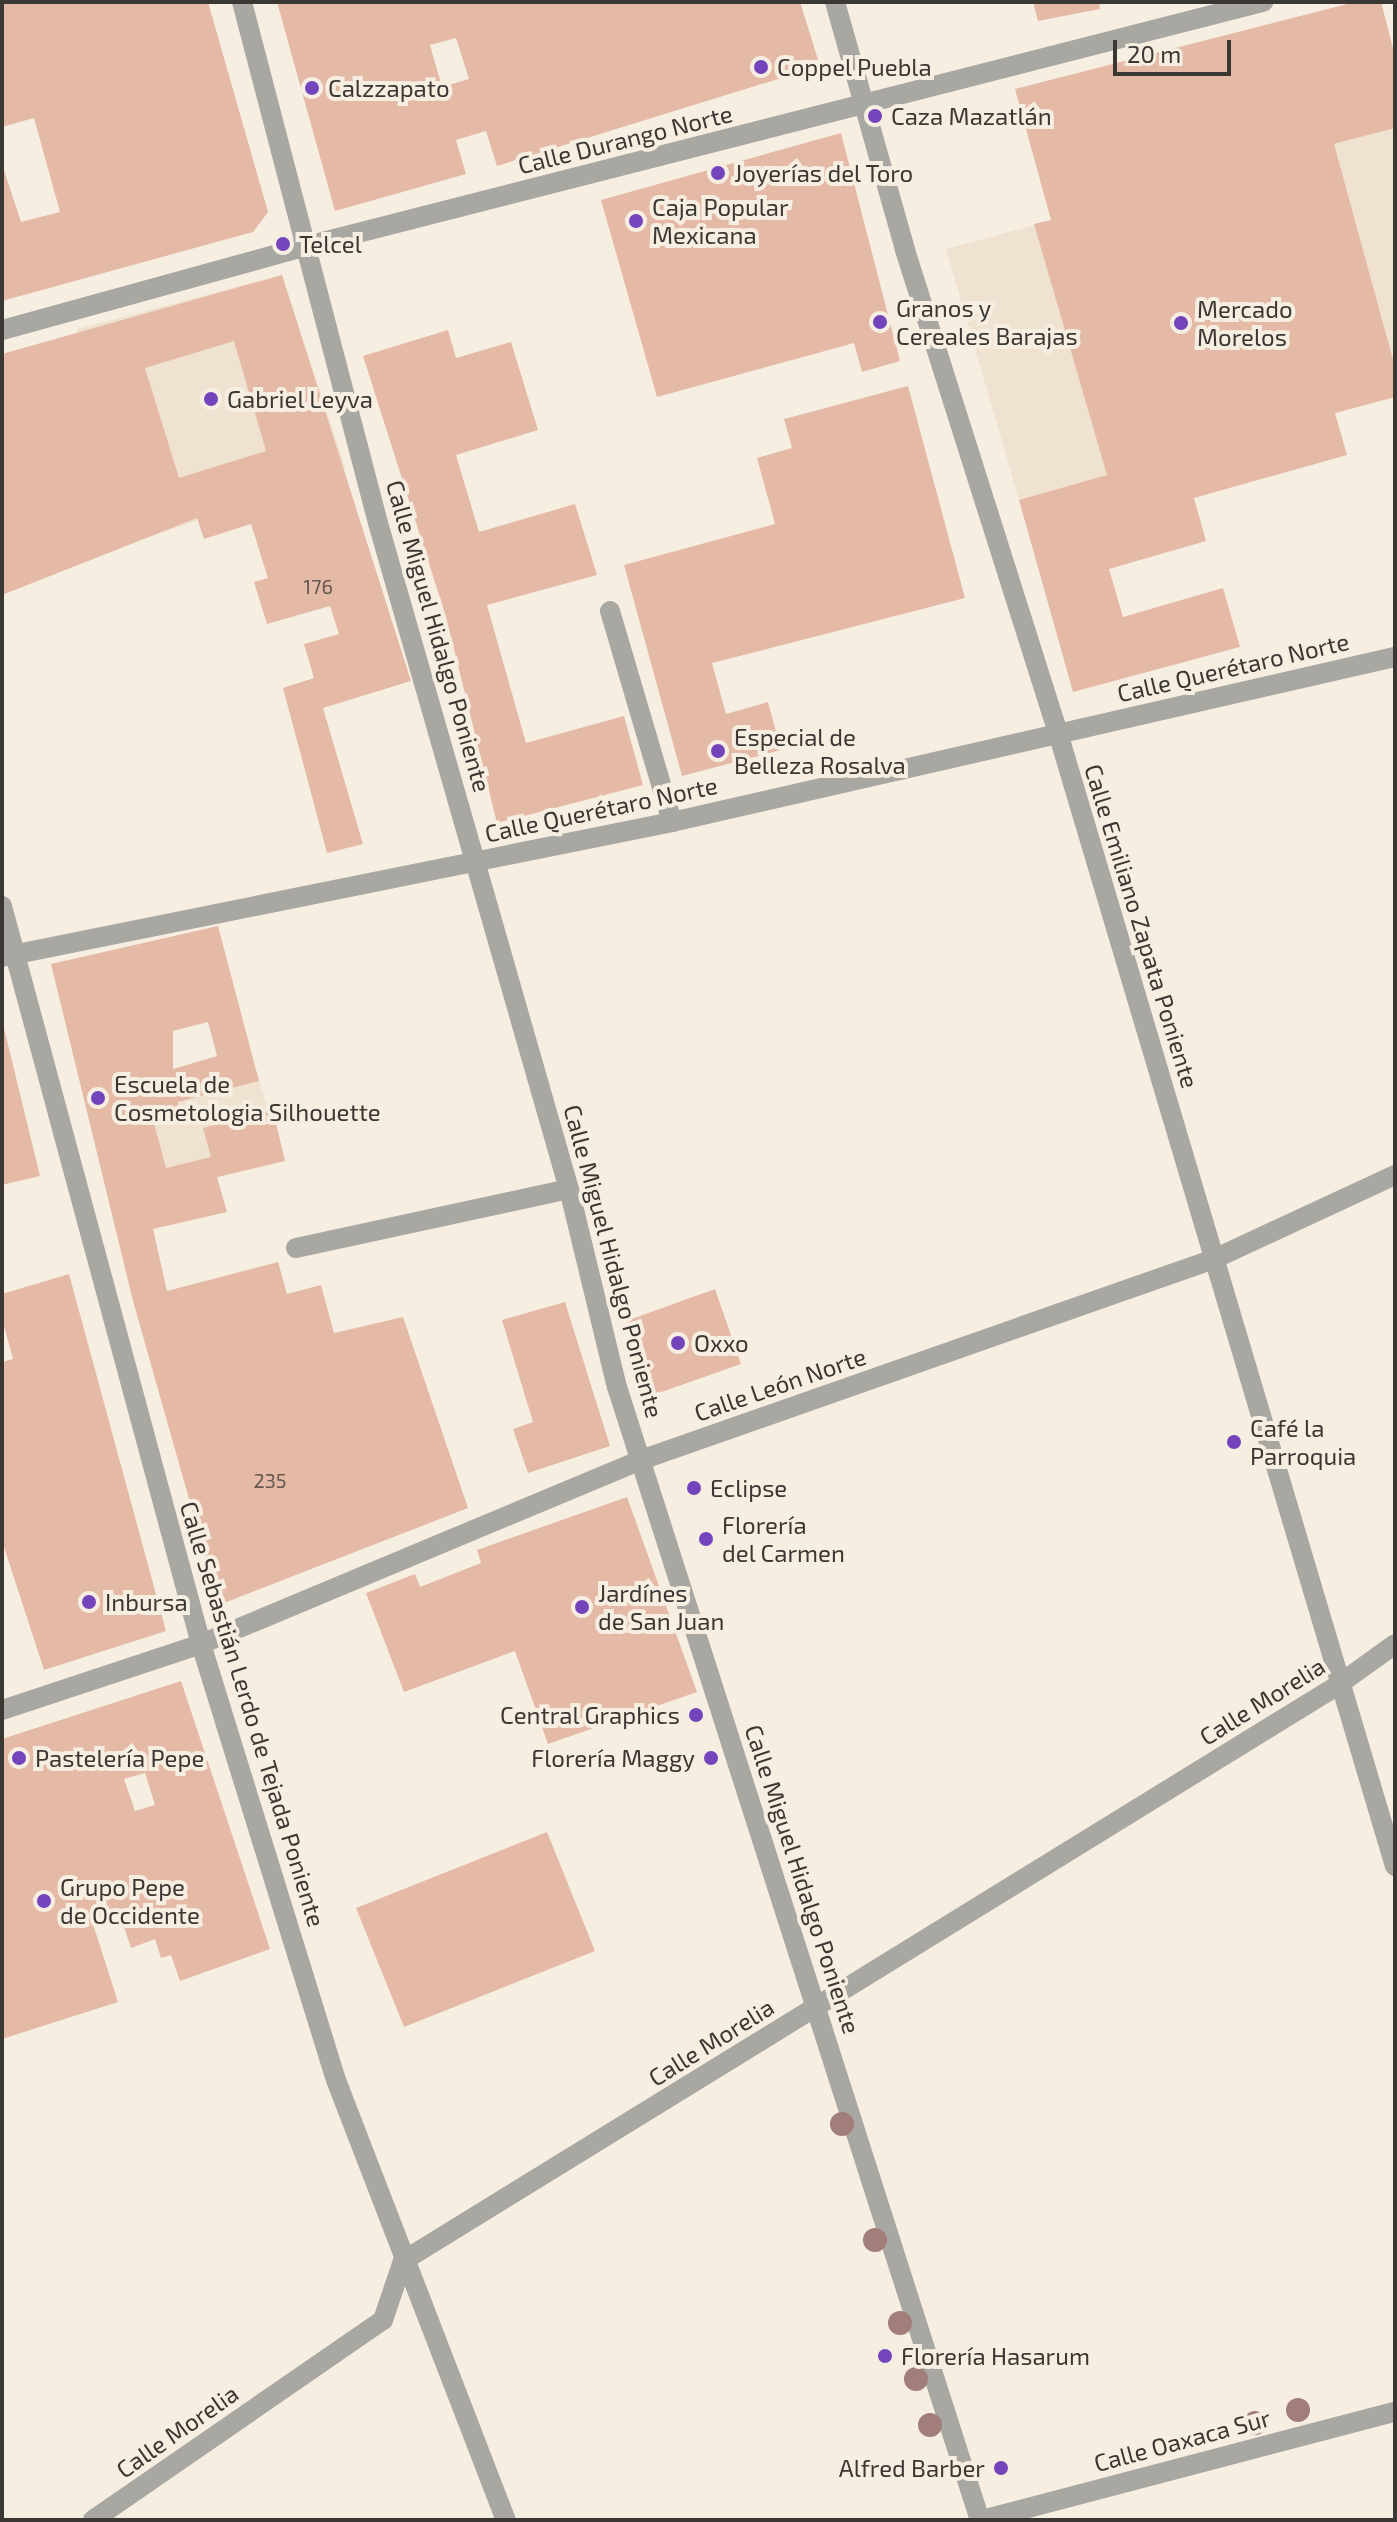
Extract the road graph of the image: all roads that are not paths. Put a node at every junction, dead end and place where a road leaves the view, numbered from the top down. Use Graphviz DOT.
graph roads {
  1 [pos="242,2"];
  2 [pos="835,2"];
  3 [pos="1263,2"];
  4 [pos="864,105"];
  5 [pos="303,247"];
  6 [pos="2,330"];
  7 [pos="610,611"];
  8 [pos="1395,657"];
  9 [pos="1058,733"];
  10 [pos="672,822"];
  11 [pos="477,861"];
  12 [pos="2,906"];
  13 [pos="8,955"];
  14 [pos="1395,1175"];
  15 [pos="569,1189"];
  16 [pos="296,1248"];
  17 [pos="1214,1259"];
  18 [pos="641,1460"];
  19 [pos="201,1644"];
  20 [pos="1395,1644"];
  21 [pos="1338,1685"];
  22 [pos="2,1710"];
  23 [pos="1395,1866"];
  24 [pos="817,2007"];
  25 [pos="403,2261"];
  26 [pos="1395,2412"];
  27 [pos="93,2520"];
  28 [pos="506,2520"];
  29 [pos="981,2520"];
  1 -- 5 [label="street, Calle Miguel Hidalgo Poniente"];
  2 -- 4 [label="street, Calle Emiliano Zapata Poniente"];
  3 -- 4 [label="street, Calle Durango Norte"];
  4 -- 5 [label="street, Calle Durango Norte"];
  4 -- 9 [label="street, Calle Emiliano Zapata Poniente"];
  5 -- 6 [label="street, Calle Durango Norte"];
  5 -- 11 [label="street, Calle Miguel Hidalgo Poniente"];
  7 -- 10 [label="street"];
  8 -- 9 [label="street, Calle Querétaro Norte"];
  9 -- 10 [label="street, Calle Querétaro Norte"];
  9 -- 17 [label="street, Calle Emiliano Zapata Poniente"];
  10 -- 11 [label="street, Calle Querétaro Norte"];
  11 -- 13 [label="street, Calle Querétaro Norte"];
  11 -- 15 [label="street, Calle Miguel Hidalgo Poniente"];
  12 -- 13 [label="street, Calle Sebastián Lerdo de Tejada Poniente"];
  13 -- 19 [label="street, Calle Sebastián Lerdo de Tejada Poniente"];
  14 -- 17 [label="street, Calle León Norte"];
  15 -- 16 [label="street"];
  15 -- 18 [label="street, Calle Miguel Hidalgo Poniente"];
  17 -- 18 [label="street, Calle León Norte"];
  17 -- 21 [label="street, Calle Emiliano Zapata Poniente"];
  18 -- 19 [label="street, Calle León Norte"];
  18 -- 24 [label="street, Calle Miguel Hidalgo Poniente"];
  19 -- 22 [label="street, Calle León Norte"];
  19 -- 25 [label="street, Calle Sebastián Lerdo de Tejada Poniente"];
  20 -- 21 [label="street, Calle Morelia"];
  21 -- 23 [label="street, Calle Emiliano Zapata Poniente"];
  21 -- 24 [label="street, Calle Morelia"];
  24 -- 25 [label="street, Calle Morelia"];
  24 -- 29 [label="street, Calle Miguel Hidalgo Poniente"];
  25 -- 27 [label="street, Calle Morelia"];
  25 -- 28 [label="street, Calle Sebastián Lerdo de Tejada Poniente"];
  26 -- 29 [label="street, Calle Oaxaca Sur"];
}
